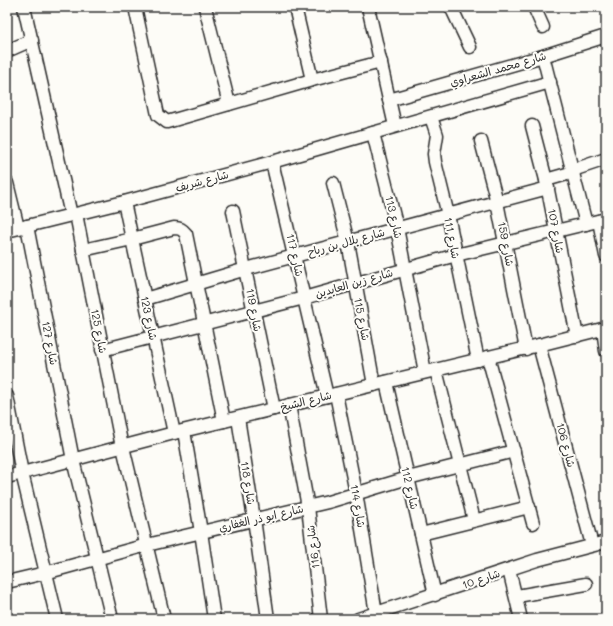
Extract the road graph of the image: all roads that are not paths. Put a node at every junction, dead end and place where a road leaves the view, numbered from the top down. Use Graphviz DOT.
graph roads {
  1 [pos="24,7"];
  2 [pos="135,7"];
  3 [pos="205,7"];
  4 [pos="295,7"];
  5 [pos="368,7"];
  6 [pos="451,7"];
  7 [pos="534,7"];
  8 [pos="543,27"];
  9 [pos="606,36"];
  10 [pos="32,40"];
  11 [pos="470,47"];
  12 [pos="7,51"];
  13 [pos="543,56"];
  14 [pos="381,62"];
  15 [pos="312,80"];
  16 [pos="550,82"];
  17 [pos="389,100"];
  18 [pos="228,104"];
  19 [pos="431,117"];
  20 [pos="395,126"];
  21 [pos="532,126"];
  22 [pos="373,133"];
  23 [pos="481,141"];
  24 [pos="606,159"];
  25 [pos="272,162"];
  26 [pos="574,171"];
  27 [pos="333,182"];
  28 [pos="7,183"];
  29 [pos="547,184"];
  30 [pos="124,202"];
  31 [pos="497,202"];
  32 [pos="233,211"];
  33 [pos="74,214"];
  34 [pos="448,215"];
  35 [pos="602,220"];
  36 [pos="586,224"];
  37 [pos="397,228"];
  38 [pos="17,229"];
  39 [pos="556,231"];
  40 [pos="132,239"];
  41 [pos="348,242"];
  42 [pos="505,243"];
  43 [pos="83,250"];
  44 [pos="456,255"];
  45 [pos="606,256"];
  46 [pos="295,257"];
  47 [pos="246,269"];
  48 [pos="405,269"];
  49 [pos="355,283"];
  50 [pos="196,284"];
  51 [pos="304,298"];
  52 [pos="144,299"];
  53 [pos="254,311"];
  54 [pos="204,324"];
  55 [pos="605,328"];
  56 [pos="577,336"];
  57 [pos="153,337"];
  58 [pos="539,346"];
  59 [pos="526,349"];
  60 [pos="102,350"];
  61 [pos="606,350"];
  62 [pos="483,359"];
  63 [pos="430,371"];
  64 [pos="380,383"];
  65 [pos="331,395"];
  66 [pos="7,396"];
  67 [pos="289,405"];
  68 [pos="274,409"];
  69 [pos="238,418"];
  70 [pos="224,421"];
  71 [pos="179,432"];
  72 [pos="123,447"];
  73 [pos="514,451"];
  74 [pos="73,460"];
  75 [pos="460,465"];
  76 [pos="22,473"];
  77 [pos="7,477"];
  78 [pos="408,478"];
  79 [pos="356,493"];
  80 [pos="308,507"];
  81 [pos="529,507"];
  82 [pos="254,519"];
  83 [pos="474,520"];
  84 [pos="533,523"];
  85 [pos="201,532"];
  86 [pos="421,534"];
  87 [pos="606,542"];
  88 [pos="147,545"];
  89 [pos="592,545"];
  90 [pos="98,559"];
  91 [pos="509,570"];
  92 [pos="45,573"];
  93 [pos="7,582"];
  94 [pos="586,584"];
  95 [pos="435,594"];
  96 [pos="517,596"];
  97 [pos="377,616"];
  98 [pos="56,619"];
  99 [pos="112,619"];
  100 [pos="164,619"];
  101 [pos="214,619"];
  102 [pos="268,619"];
  103 [pos="321,619"];
  104 [pos="358,619"];
  105 [pos="521,619"];
  1 -- 10 [label="street, شارع 125"];
  2 -- 18 [label="street"];
  3 -- 18 [label="street"];
  4 -- 15 [label="street"];
  5 -- 14 [label="street"];
  6 -- 11 [label="street"];
  7 -- 8 [label="street"];
  9 -- 13 [label="street, شارع محمد الشعراوي"];
  10 -- 12 [label="street"];
  10 -- 33 [label="street, شارع 125"];
  13 -- 16 [label="street"];
  13 -- 17 [label="street, شارع محمد الشعراوي"];
  14 -- 15 [label="street"];
  14 -- 17 [label="street"];
  15 -- 18 [label="street"];
  16 -- 19 [label="street, شارع شريف"];
  16 -- 26 [label="street"];
  17 -- 20 [label="street"];
  19 -- 20 [label="street, شارع شريف"];
  19 -- 34 [label="street, شارع 111"];
  20 -- 22 [label="street, شارع شريف"];
  21 -- 29 [label="street, شارع 107"];
  22 -- 25 [label="street, شارع شريف"];
  22 -- 37 [label="street, شارع 113"];
  23 -- 31 [label="street, شارع 159"];
  24 -- 26 [label="street, شارع بلال بن رباح"];
  25 -- 30 [label="street, شارع شريف"];
  25 -- 46 [label="street, شارع 117"];
  26 -- 29 [label="street, شارع بلال بن رباح"];
  26 -- 36 [label="street"];
  27 -- 41 [label="street, شارع 115"];
  28 -- 38 [label="street, شارع 127"];
  29 -- 31 [label="street, شارع بلال بن رباح"];
  29 -- 39 [label="street, شارع 107"];
  30 -- 33 [label="street, شارع شريف"];
  30 -- 40 [label="street, شارع 123"];
  31 -- 34 [label="street, شارع بلال بن رباح"];
  31 -- 42 [label="street, شارع 159"];
  32 -- 47 [label="street, شارع 119"];
  33 -- 38 [label="street, شارع شريف"];
  33 -- 43 [label="street, شارع 125"];
  34 -- 37 [label="street, شارع بلال بن رباح"];
  34 -- 44 [label="street, شارع 111"];
  35 -- 36 [label="street, شارع زين العابدين"];
  35 -- 45 [label="street"];
  36 -- 39 [label="street, شارع زين العابدين"];
  37 -- 41 [label="street, شارع بلال بن رباح"];
  37 -- 48 [label="street, شارع 113"];
  38 -- 74 [label="street, شارع 127"];
  39 -- 42 [label="street, شارع زين العابدين"];
  39 -- 56 [label="street, شارع 107"];
  40 -- 43 [label="street"];
  40 -- 50 [label="street"];
  40 -- 52 [label="street, شارع 123"];
  41 -- 46 [label="street, شارع بلال بن رباح"];
  41 -- 49 [label="street, شارع 115"];
  42 -- 44 [label="street, شارع زين العابدين"];
  42 -- 59 [label="street, شارع 159"];
  43 -- 60 [label="street, شارع 125"];
  44 -- 48 [label="street, شارع زين العابدين"];
  44 -- 62 [label="street, شارع 111"];
  46 -- 47 [label="street, شارع بلال بن رباح"];
  46 -- 51 [label="street, شارع 117"];
  47 -- 50 [label="street, شارع بلال بن رباح"];
  47 -- 53 [label="street, شارع 119"];
  48 -- 49 [label="street, شارع زين العابدين"];
  48 -- 63 [label="street, شارع 113"];
  49 -- 51 [label="street, شارع زين العابدين"];
  49 -- 64 [label="street, شارع 115"];
  50 -- 52 [label="street, شارع بلال بن رباح"];
  50 -- 54 [label="street"];
  51 -- 53 [label="street, شارع زين العابدين"];
  51 -- 65 [label="street, شارع 117"];
  52 -- 57 [label="street, شارع 123"];
  53 -- 54 [label="street, شارع زين العابدين"];
  53 -- 68 [label="street, شارع 119"];
  54 -- 57 [label="street, شارع زين العابدين"];
  54 -- 70 [label="street"];
  55 -- 56 [label="street, شارع الشيخ"];
  55 -- 61 [label="street"];
  56 -- 58 [label="street, شارع الشيخ"];
  57 -- 60 [label="street, شارع زين العابدين"];
  57 -- 71 [label="street, شارع 123"];
  58 -- 59 [label="street, شارع الشيخ"];
  58 -- 89 [label="street, شارع 106"];
  59 -- 62 [label="street, شارع الشيخ"];
  60 -- 72 [label="street, شارع 125"];
  62 -- 63 [label="street, شارع الشيخ"];
  62 -- 73 [label="street, شارع 111"];
  63 -- 64 [label="street, شارع الشيخ"];
  63 -- 75 [label="street, شارع 113"];
  64 -- 65 [label="street, شارع الشيخ"];
  64 -- 78 [label="street, شارع 112"];
  65 -- 67 [label="street, شارع الشيخ"];
  65 -- 79 [label="street, شارع 114"];
  66 -- 76 [label="street"];
  67 -- 68 [label="street, شارع الشيخ"];
  67 -- 80 [label="street, شارع 116"];
  68 -- 69 [label="street, شارع الشيخ"];
  69 -- 70 [label="street, شارع الشيخ"];
  69 -- 82 [label="street, شارع 118"];
  70 -- 71 [label="street, شارع الشيخ"];
  71 -- 72 [label="street, شارع الشيخ"];
  71 -- 85 [label="street, شارع 123"];
  72 -- 74 [label="street, شارع الشيخ"];
  72 -- 88 [label="street, شارع 125"];
  73 -- 75 [label="street, شارع ابو ذر الغفاري"];
  73 -- 81 [label="street, شارع 111"];
  74 -- 76 [label="street, شارع الشيخ"];
  74 -- 90 [label="street, شارع 127"];
  75 -- 78 [label="street, شارع ابو ذر الغفاري"];
  75 -- 83 [label="street, شارع 113"];
  76 -- 77 [label="street, شارع الشيخ"];
  76 -- 92 [label="street"];
  78 -- 79 [label="street, شارع ابو ذر الغفاري"];
  78 -- 86 [label="street, شارع 112"];
  79 -- 80 [label="street, شارع ابو ذر الغفاري"];
  79 -- 97 [label="street, شارع 114"];
  80 -- 82 [label="street, شارع ابو ذر الغفاري"];
  80 -- 103 [label="street, شارع 116"];
  81 -- 83 [label="street"];
  81 -- 84 [label="street, شارع 111"];
  82 -- 85 [label="street, شارع ابو ذر الغفاري"];
  82 -- 102 [label="street, شارع 118"];
  83 -- 86 [label="street"];
  85 -- 88 [label="street, شارع ابو ذر الغفاري"];
  85 -- 101 [label="street, شارع 123"];
  86 -- 95 [label="street, شارع 112"];
  87 -- 89 [label="street, شارع 10"];
  88 -- 90 [label="street, شارع ابو ذر الغفاري"];
  88 -- 100 [label="street, شارع 125"];
  89 -- 91 [label="street, شارع 10"];
  90 -- 92 [label="street, شارع ابو ذر الغفاري"];
  90 -- 99 [label="street, شارع 127"];
  91 -- 95 [label="street, شارع 10"];
  91 -- 96 [label="street"];
  92 -- 93 [label="street, شارع ابو ذر الغفاري"];
  92 -- 98 [label="street"];
  94 -- 96 [label="street"];
  95 -- 97 [label="street, شارع 10"];
  96 -- 105 [label="street"];
  97 -- 104 [label="street, شارع 10"];
}
